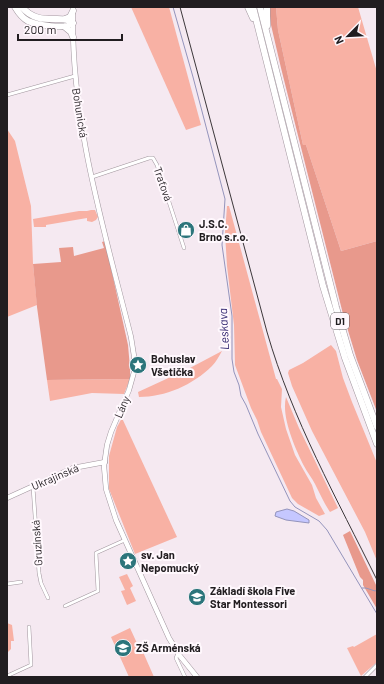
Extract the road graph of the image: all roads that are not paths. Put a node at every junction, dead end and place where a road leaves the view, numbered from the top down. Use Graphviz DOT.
graph roads {
  1 [pos="15,7"];
  2 [pos="22,7"];
  3 [pos="248,7"];
  4 [pos="253,7"];
  5 [pos="260,7"];
  6 [pos="266,7"];
  7 [pos="73,9"];
  8 [pos="65,19"];
  9 [pos="73,23"];
  10 [pos="65,27"];
  11 [pos="73,37"];
  12 [pos="265,40"];
  13 [pos="75,76"];
  14 [pos="7,95"];
  15 [pos="86,150"];
  16 [pos="92,177"];
  17 [pos="184,248"];
  18 [pos="377,426"];
  19 [pos="377,444"];
  20 [pos="104,462"];
  21 [pos="33,486"];
  22 [pos="7,498"];
  23 [pos="125,540"];
  24 [pos="21,582"];
  25 [pos="7,584"];
  26 [pos="48,598"];
  27 [pos="65,606"];
  28 [pos="29,627"];
  29 [pos="178,652"];
  30 [pos="377,665"];
  31 [pos="7,676"];
  32 [pos="185,677"];
  33 [pos="197,677"];
  34 [pos="365,677"];
  1 -- 10 [label="highway"];
  2 -- 8 [label="highway"];
  3 -- 12 [label="highway"];
  4 -- 12 [label="highway, D1"];
  5 -- 12 [label="highway, D1"];
  6 -- 12 [label="highway"];
  7 -- 8 [label="highway"];
  7 -- 9 [label="street, Bohunická"];
  8 -- 9 [label="highway"];
  9 -- 10 [label="highway"];
  9 -- 11 [label="street, Bohunická"];
  10 -- 11 [label="highway"];
  11 -- 13 [label="street, Bohunická"];
  12 -- 18 [label="highway, D1"];
  12 -- 19 [label="highway, D1"];
  13 -- 14 [label="street, Bohunická"];
  13 -- 15 [label="street, Bohunická"];
  15 -- 16 [label="street, Lány"];
  16 -- 17 [label="street, Traťová"];
  16 -- 20 [label="street, Lány"];
  20 -- 21 [label="street, Ukrajinská"];
  20 -- 23 [label="street, Lány"];
  21 -- 22 [label="street, Ukrajinská"];
  21 -- 26 [label="street, Gruzínská"];
  23 -- 27 [label="street"];
  23 -- 29 [label="street, Lány"];
  24 -- 25 [label="street"];
  28 -- 31 [label="street"];
  29 -- 32 [label="street, Lány"];
  29 -- 33 [label="street, Lány"];
  30 -- 34 [label="street"];
}
